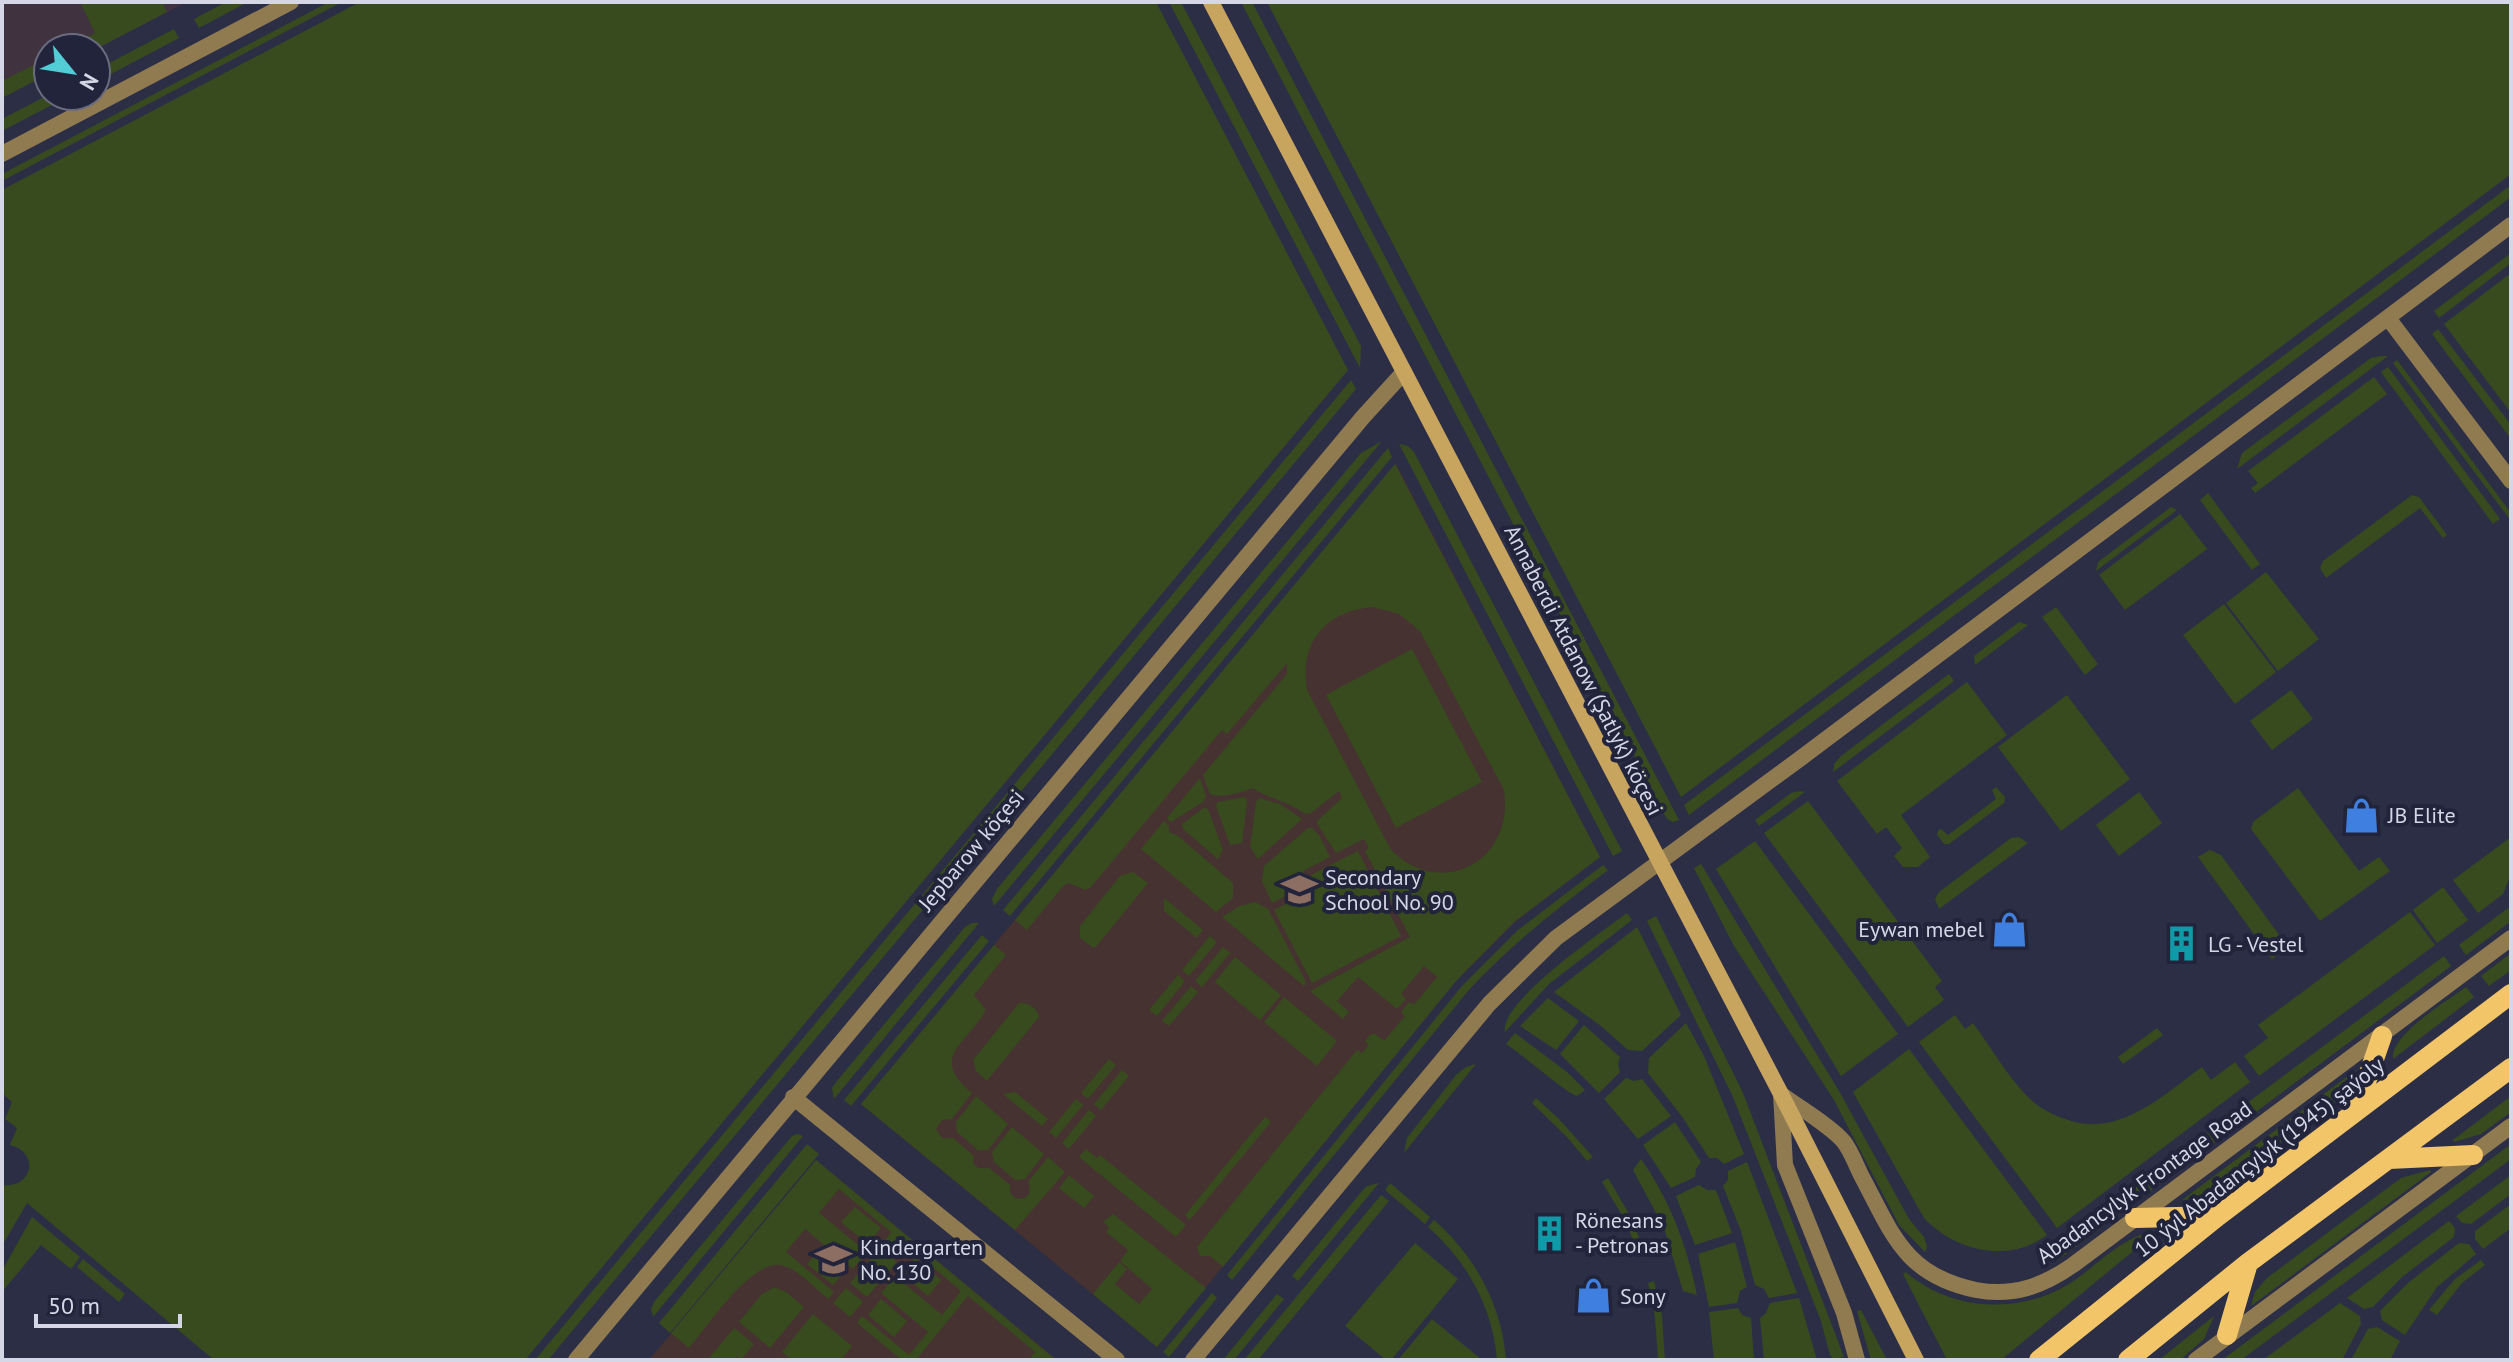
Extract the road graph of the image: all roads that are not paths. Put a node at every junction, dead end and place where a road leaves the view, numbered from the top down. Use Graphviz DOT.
graph roads {
  1 [pos="291,2"];
  2 [pos="1211,2"];
  3 [pos="2,154"];
  4 [pos="2511,225"];
  5 [pos="2388,318"];
  6 [pos="1404,372"];
  7 [pos="2511,481"];
  8 [pos="1659,862"];
  9 [pos="2511,938"];
  10 [pos="2511,994"];
  11 [pos="2382,1036"];
  12 [pos="2511,1068"];
  13 [pos="1781,1094"];
  14 [pos="793,1097"];
  15 [pos="2356,1111"];
  16 [pos="2511,1126"];
  17 [pos="2473,1155"];
  18 [pos="2389,1159"];
  19 [pos="2218,1216"];
  20 [pos="2135,1218"];
  21 [pos="2248,1263"];
  22 [pos="2227,1335"];
  23 [pos="576,1360"];
  24 [pos="1117,1360"];
  25 [pos="1193,1360"];
  26 [pos="1857,1360"];
  27 [pos="1916,1360"];
  28 [pos="2039,1360"];
  29 [pos="2128,1360"];
  30 [pos="2196,1360"];
  1 -- 3 [label="street"];
  2 -- 6 [label="street, Annaberdi Atdanow (Şatlyk) köçesi"];
  4 -- 5 [label="street"];
  5 -- 7 [label="street"];
  5 -- 8 [label="street"];
  6 -- 8 [label="street, Annaberdi Atdanow (Şatlyk) köçesi"];
  6 -- 14 [label="street, Jepbarow köçesi"];
  8 -- 13 [label="street, Annaberdi Atdanow (Şatlyk) köçesi"];
  8 -- 25 [label="street"];
  9 -- 11 [label="street, Abadancylyk Frontage Road"];
  10 -- 15 [label="main road, 10 ýyl Abadançylyk (1945) şaýoly"];
  11 -- 15 [label="main road"];
  11 -- 20 [label="street, Abadancylyk Frontage Road"];
  12 -- 18 [label="main road"];
  13 -- 20 [label="street, Abadancylyk Frontage Road"];
  13 -- 26 [label="street"];
  13 -- 27 [label="street, Annaberdi Atdanow (Şatlyk) köçesi"];
  14 -- 23 [label="street, Jepbarow köçesi"];
  14 -- 24 [label="street"];
  15 -- 19 [label="main road, 10 ýyl Abadançylyk (1945) şaýoly"];
  16 -- 17 [label="street"];
  17 -- 18 [label="main road"];
  17 -- 22 [label="street"];
  18 -- 21 [label="main road"];
  19 -- 20 [label="main road"];
  19 -- 28 [label="main road, 10 ýyl Abadançylyk (1945) şaýoly"];
  21 -- 22 [label="main road"];
  21 -- 29 [label="main road"];
  22 -- 30 [label="street"];
}
